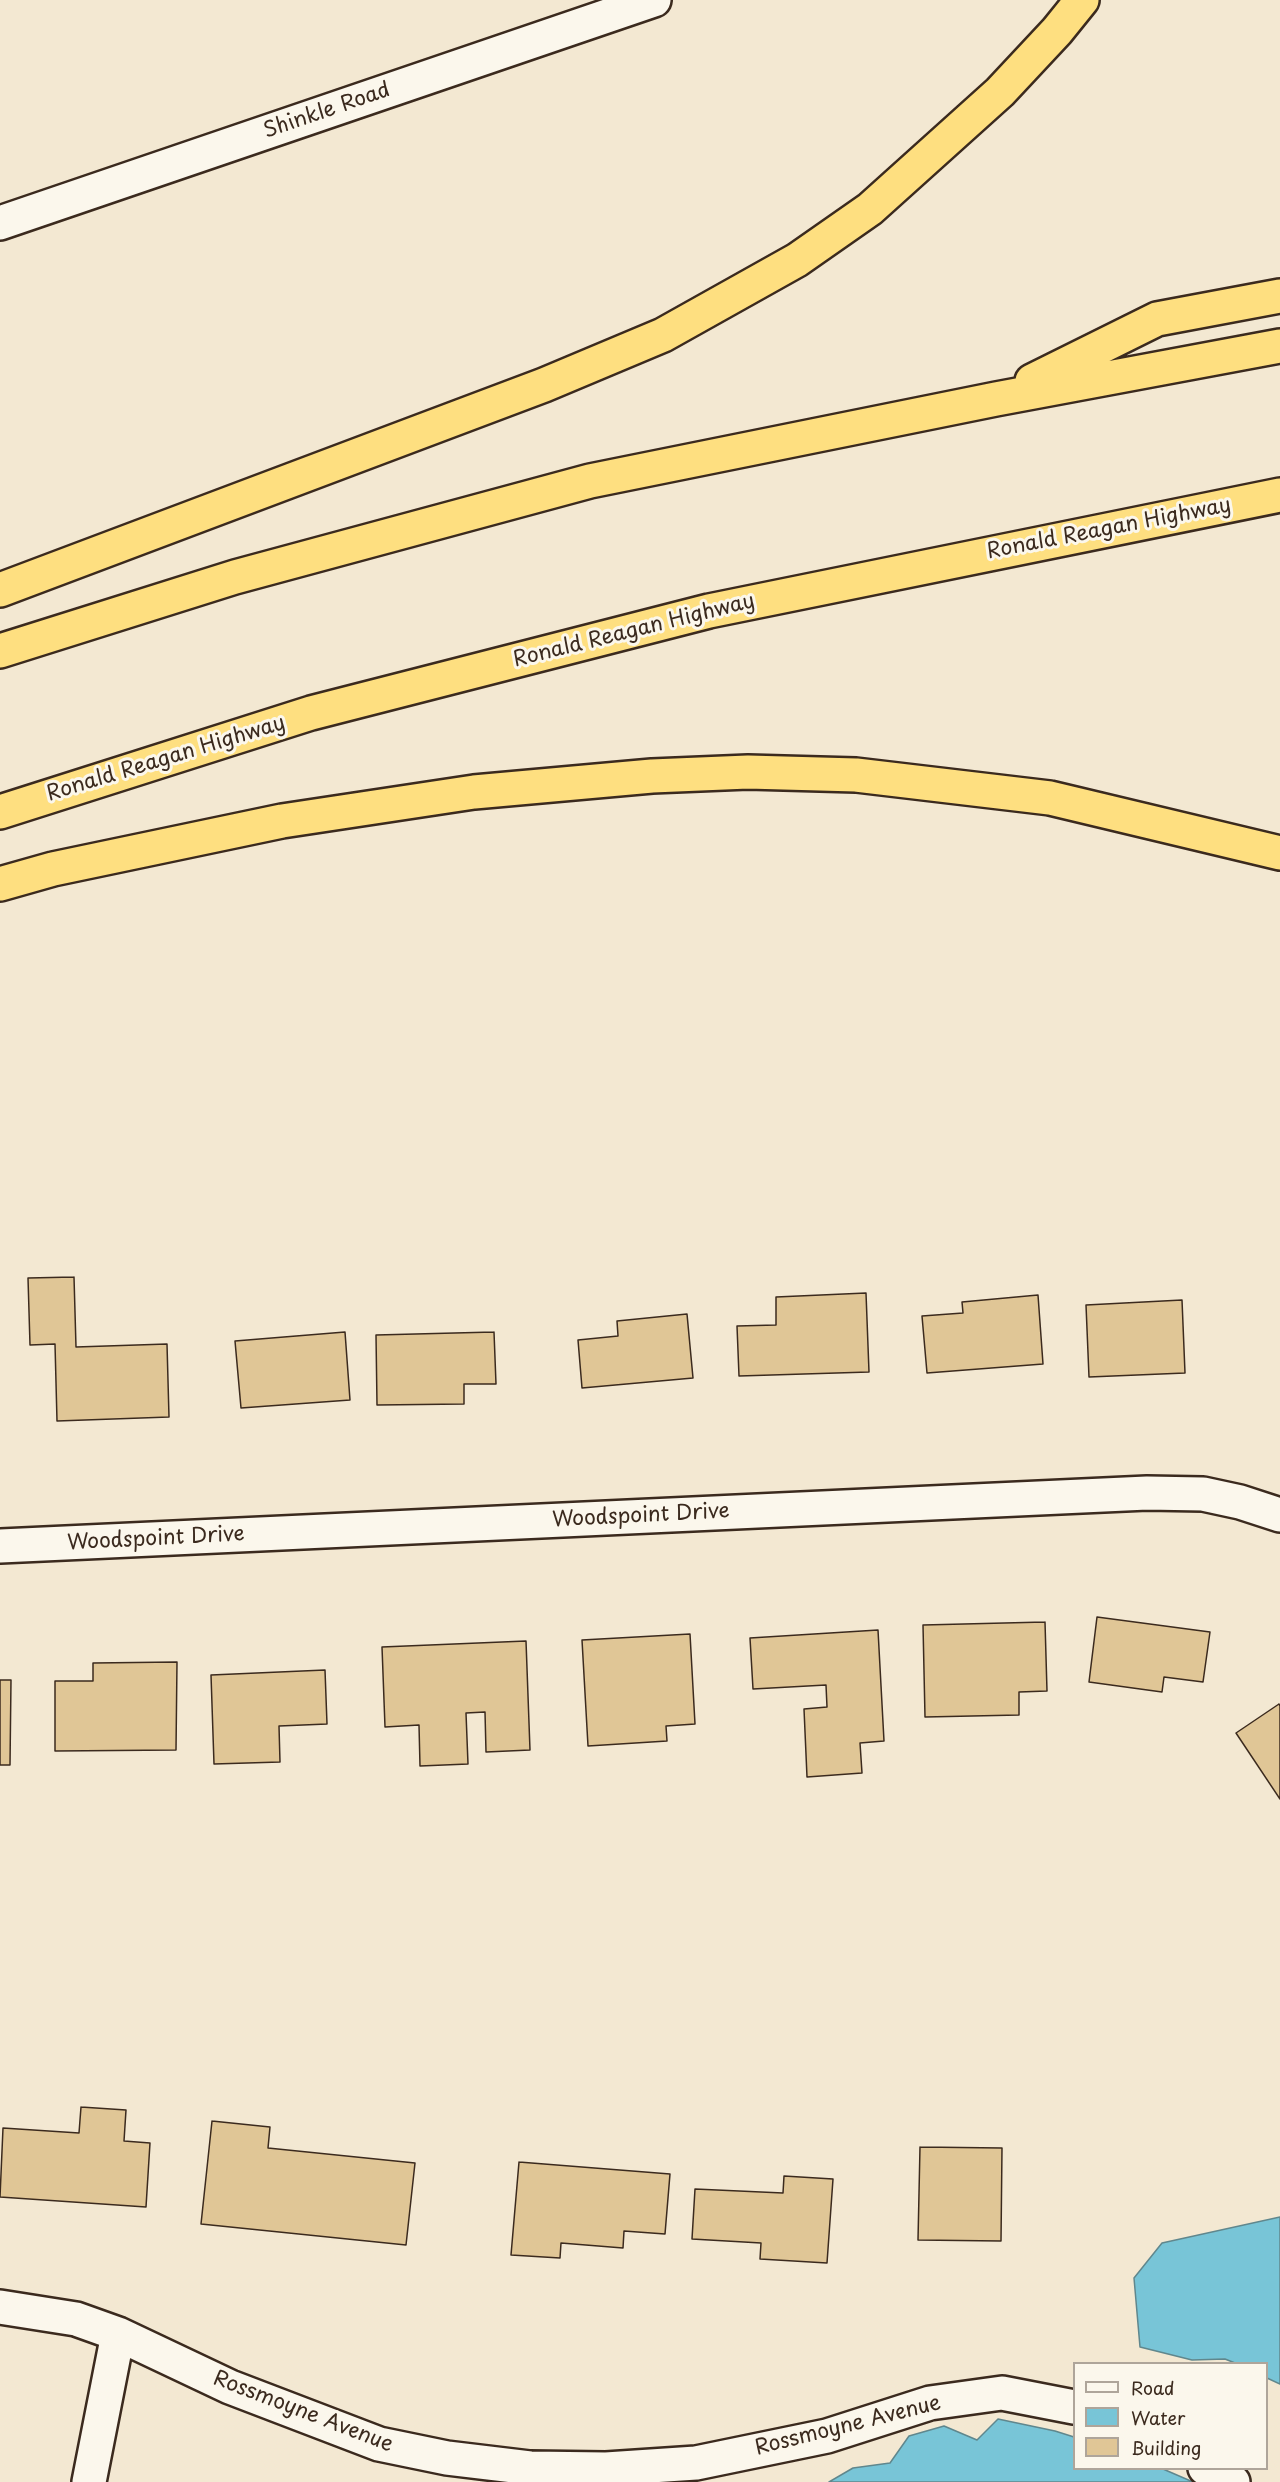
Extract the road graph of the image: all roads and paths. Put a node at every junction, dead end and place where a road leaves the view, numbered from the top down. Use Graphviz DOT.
graph roads {
  1 [pos="654,0"];
  2 [pos="1082,0"];
  3 [pos="0,223"];
  4 [pos="1280,296"];
  5 [pos="1280,346"];
  6 [pos="996,399"];
  7 [pos="1280,495"];
  8 [pos="0,590"];
  9 [pos="0,651"];
  10 [pos="0,812"];
  11 [pos="1280,853"];
  12 [pos="0,884"];
  13 [pos="1280,1515"];
  14 [pos="0,1546"];
  15 [pos="0,2307"];
  16 [pos="118,2334"];
  17 [pos="1073,2407"];
  18 [pos="1207,2470"];
  19 [pos="89,2482"];
  20 [pos="1233,2482"];
  1 -- 3 [label="street, Shinkle Road"];
  2 -- 8 [label="highway"];
  4 -- 6 [label="highway"];
  5 -- 6 [label="highway"];
  6 -- 9 [label="highway"];
  7 -- 10 [label="highway, Ronald Reagan Highway"];
  11 -- 12 [label="highway"];
  13 -- 14 [label="street, Woodspoint Drive"];
  15 -- 16 [label="street, Rossmoyne Avenue"];
  16 -- 17 [label="street, Rossmoyne Avenue"];
  16 -- 19 [label="street"];
  18 -- 20 [label="street"];
}
